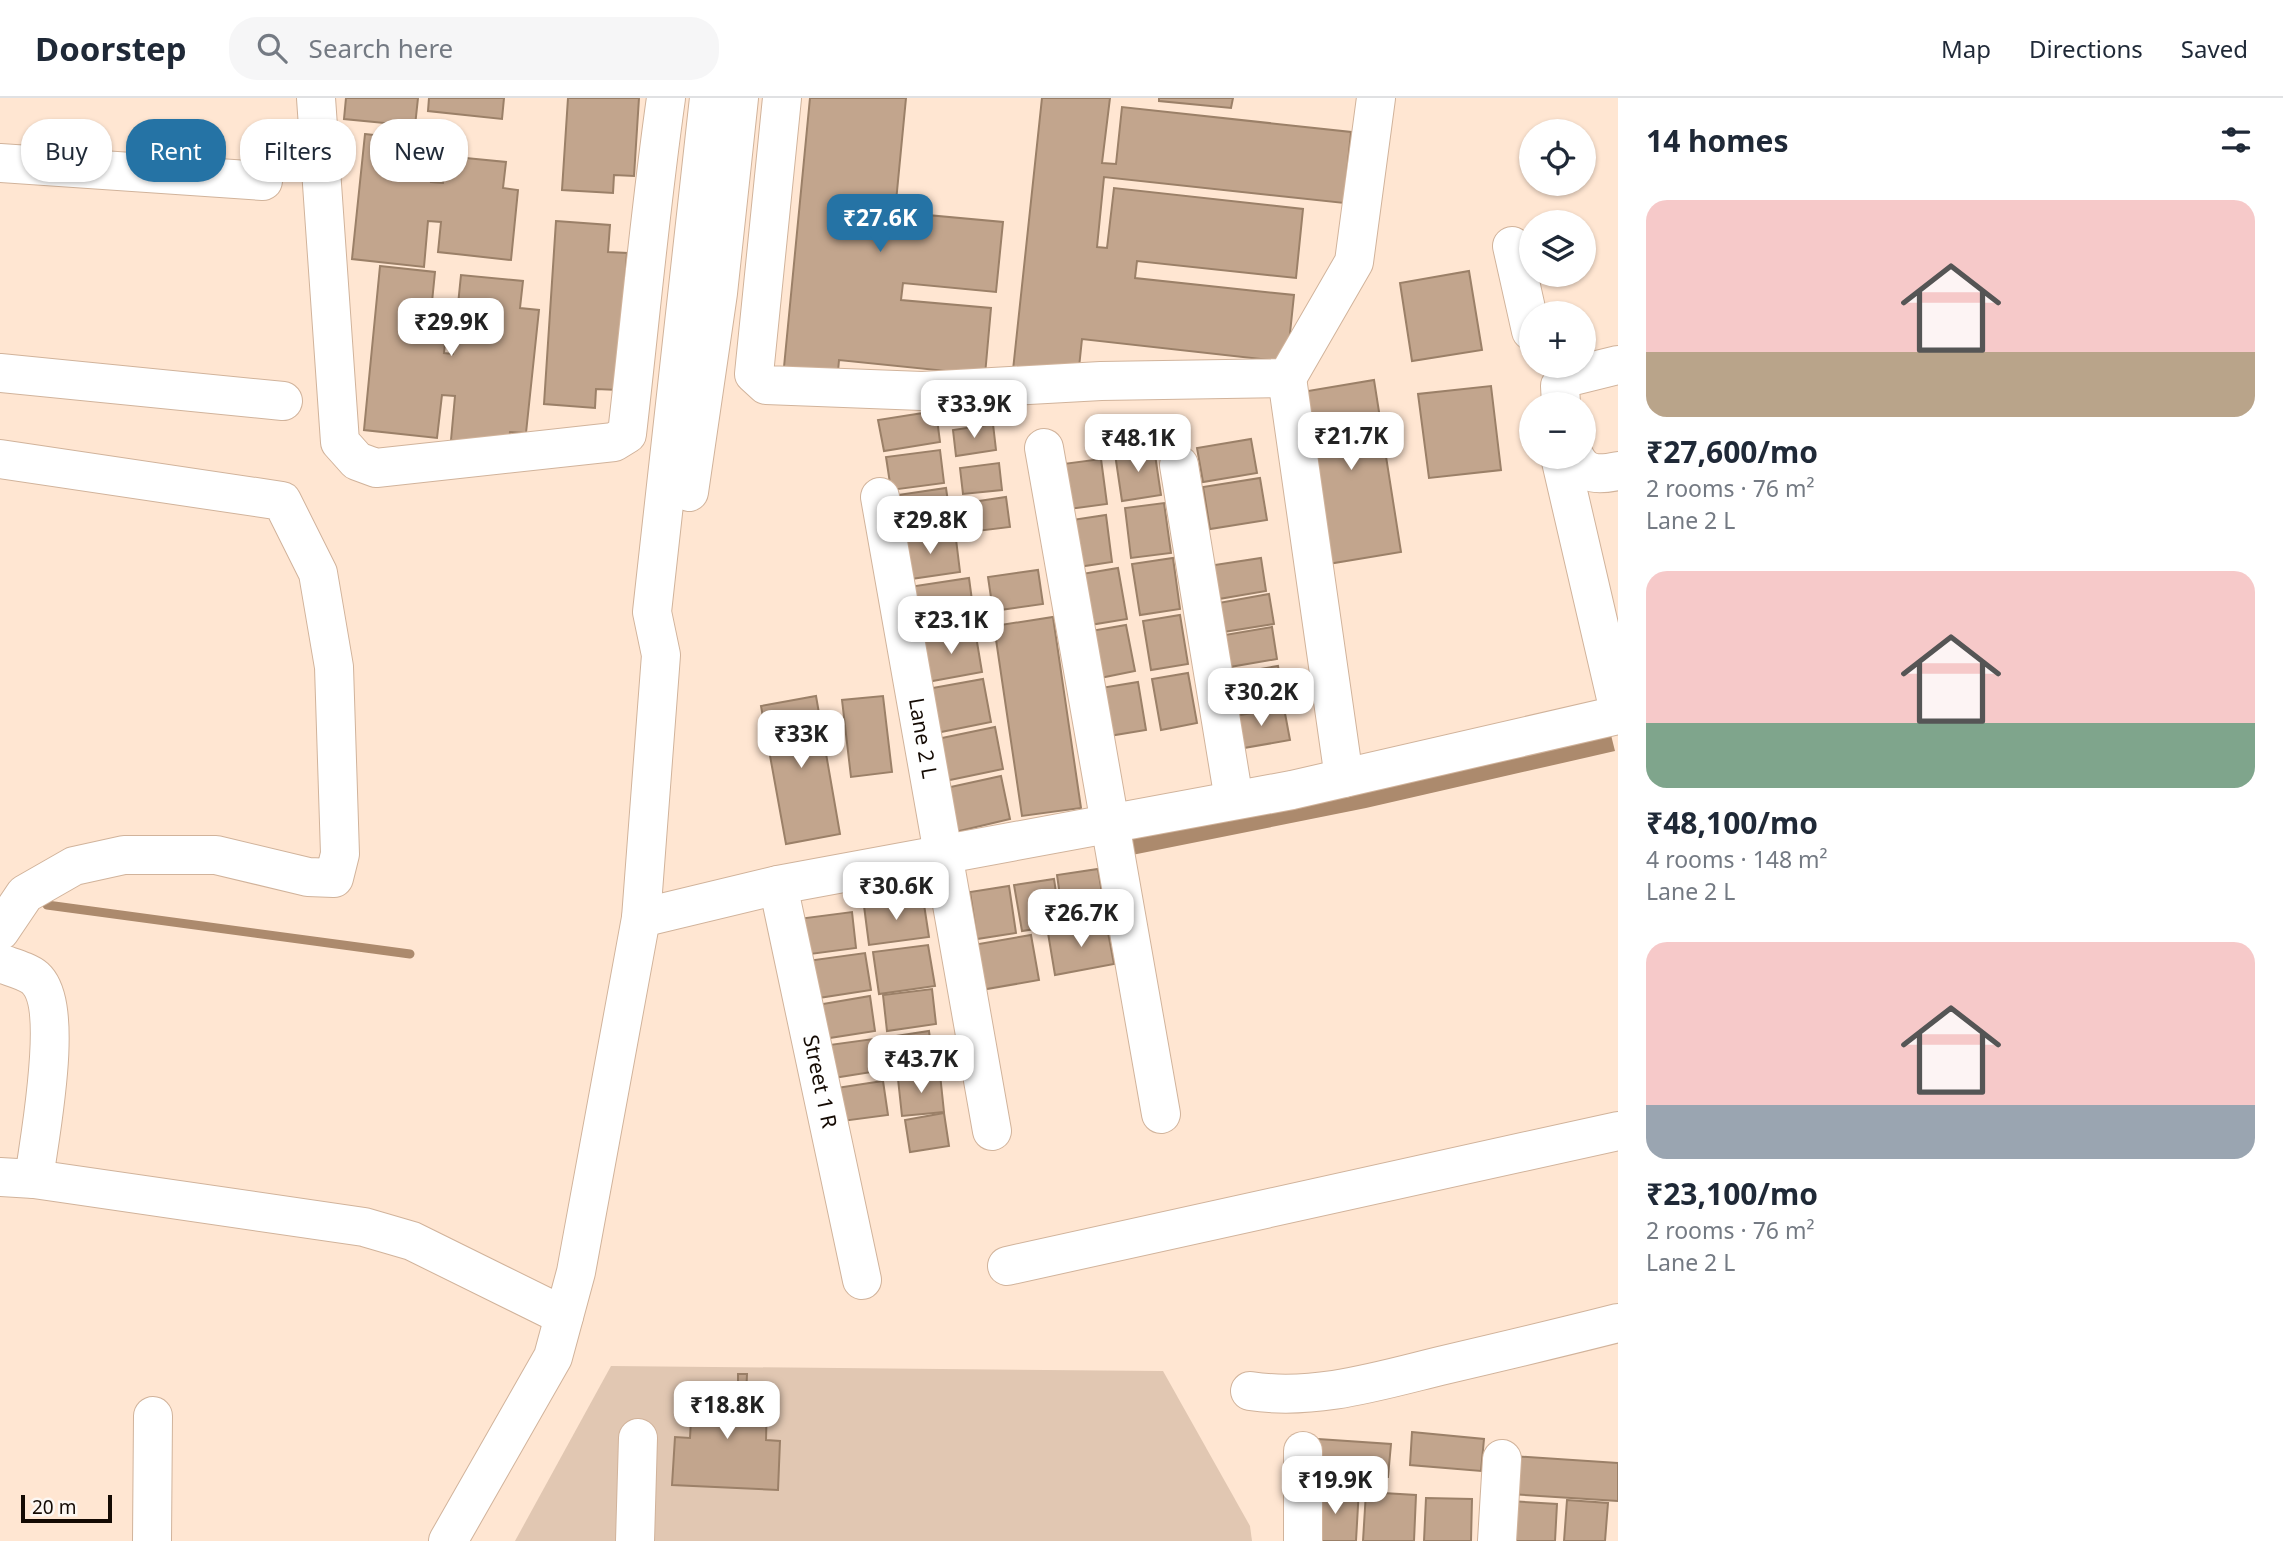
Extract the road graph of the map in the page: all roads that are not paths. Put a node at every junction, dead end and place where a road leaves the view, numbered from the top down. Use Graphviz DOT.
graph roads {
  1 [pos="316,98"];
  2 [pos="666,98"];
  3 [pos="709,98"];
  4 [pos="739,98"];
  5 [pos="782,98"];
  6 [pos="1377,98"];
  7 [pos="0,163"];
  8 [pos="240,179"];
  9 [pos="651,204"];
  10 [pos="701,233"];
  11 [pos="1512,246"];
  12 [pos="648,255"];
  13 [pos="718,293"];
  14 [pos="1524,301"];
  15 [pos="756,332"];
  16 [pos="1618,365"];
  17 [pos="0,373"];
  18 [pos="754,374"];
  19 [pos="1287,378"];
  20 [pos="1561,392"];
  21 [pos="283,401"];
  22 [pos="704,401"];
  23 [pos="1044,448"];
  24 [pos="0,459"];
  25 [pos="1179,464"];
  26 [pos="1563,469"];
  27 [pos="1583,469"];
  28 [pos="1618,471"];
  29 [pos="880,497"];
  30 [pos="675,506"];
  31 [pos="1618,707"];
  32 [pos="1618,715"];
  33 [pos="1344,778"];
  34 [pos="1234,800"];
  35 [pos="1107,824"];
  36 [pos="942,856"];
  37 [pos="778,885"];
  38 [pos="641,918"];
  39 [pos="0,931"];
  40 [pos="0,963"];
  41 [pos="1161,1114"];
  42 [pos="1618,1131"];
  43 [pos="992,1132"];
  44 [pos="17,1178"];
  45 [pos="1007,1266"];
  46 [pos="862,1280"];
  47 [pos="564,1316"];
  48 [pos="1618,1323"];
  49 [pos="1250,1391"];
  50 [pos="153,1416"];
  51 [pos="638,1438"];
  52 [pos="1303,1451"];
  53 [pos="1502,1459"];
  54 [pos="152,1541"];
  55 [pos="448,1541"];
  56 [pos="635,1541"];
  57 [pos="1303,1541"];
  58 [pos="1497,1541"];
  1 -- 12 [label="street"];
  2 -- 9 [label="street"];
  3 -- 10 [label="street"];
  4 -- 10 [label="street"];
  5 -- 15 [label="street"];
  6 -- 19 [label="street"];
  7 -- 8 [label="street"];
  9 -- 10 [label="street"];
  9 -- 12 [label="street"];
  10 -- 12 [label="street"];
  10 -- 13 [label="street"];
  10 -- 30 [label="street"];
  11 -- 14 [label="street"];
  13 -- 15 [label="street"];
  13 -- 22 [label="street"];
  15 -- 18 [label="street"];
  16 -- 20 [label="street"];
  17 -- 21 [label="street"];
  18 -- 19 [label="street"];
  18 -- 22 [label="street"];
  19 -- 33 [label="street"];
  22 -- 30 [label="street"];
  23 -- 35 [label="street"];
  24 -- 39 [label="street"];
  25 -- 34 [label="street"];
  26 -- 31 [label="street"];
  27 -- 28 [label="street"];
  29 -- 36 [label="street, Lane 2 L"];
  30 -- 38 [label="street"];
  32 -- 33 [label="street"];
  33 -- 34 [label="street"];
  34 -- 35 [label="street"];
  35 -- 36 [label="street"];
  35 -- 41 [label="street"];
  36 -- 37 [label="street"];
  36 -- 43 [label="street, Lane 2 L"];
  37 -- 38 [label="street"];
  37 -- 46 [label="street, Street 1 R"];
  38 -- 47 [label="street"];
  40 -- 44 [label="street"];
  42 -- 45 [label="street"];
  44 -- 47 [label="street"];
  47 -- 55 [label="street"];
  48 -- 49 [label="street"];
  50 -- 54 [label="street"];
  51 -- 56 [label="street"];
  52 -- 57 [label="street"];
  53 -- 58 [label="street"];
}
